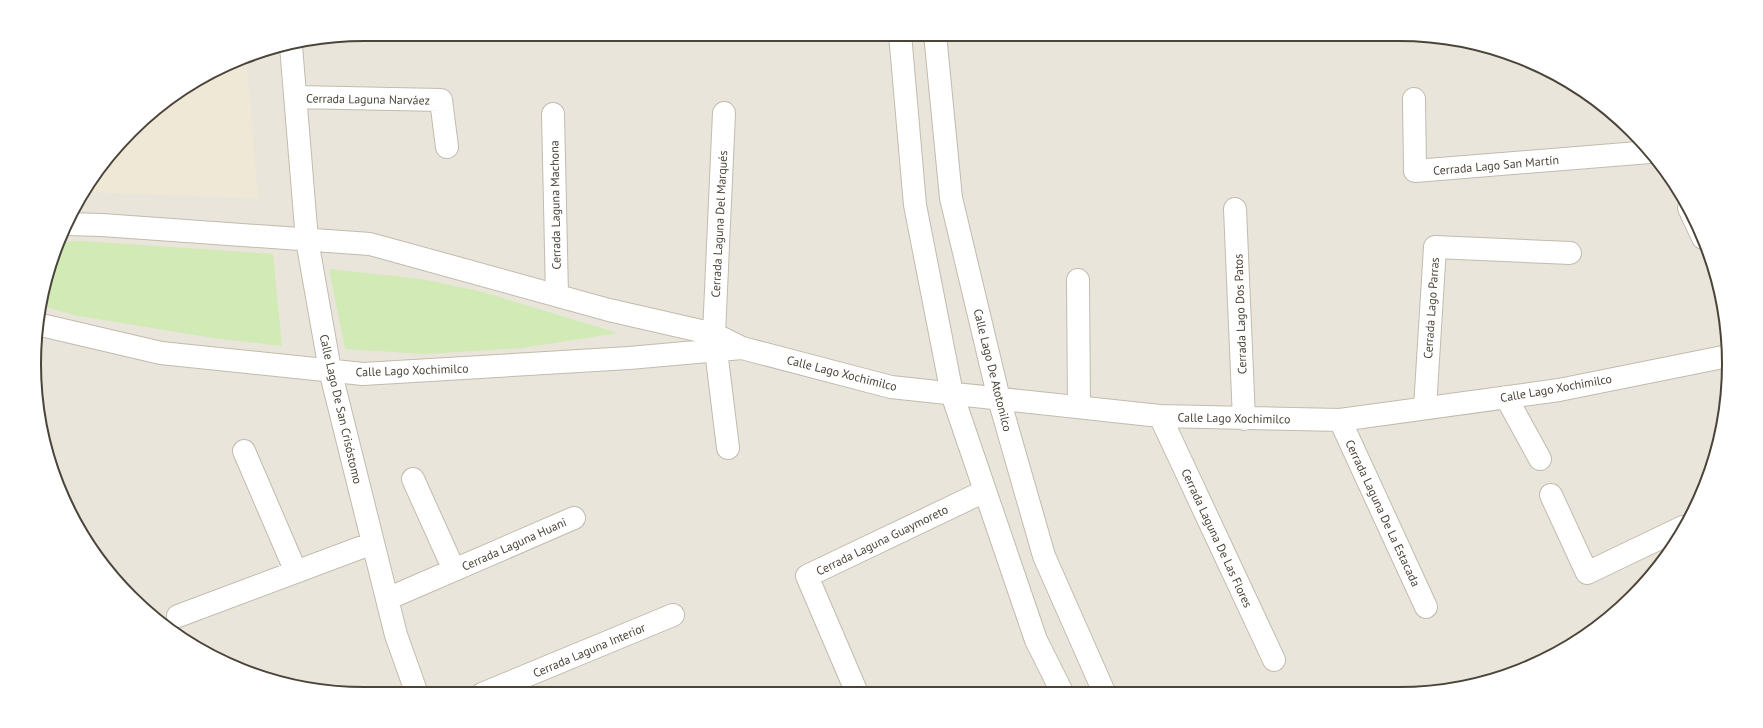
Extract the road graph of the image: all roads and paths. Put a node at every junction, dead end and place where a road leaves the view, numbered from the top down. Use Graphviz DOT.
graph roads {
  1 [pos="901,41"];
  2 [pos="937,41"];
  3 [pos="291,49"];
  4 [pos="296,98"];
  5 [pos="1414,99"];
  6 [pos="724,113"];
  7 [pos="553,114"];
  8 [pos="447,148"];
  9 [pos="1643,153"];
  10 [pos="1235,208"];
  11 [pos="73,224"];
  12 [pos="308,240"];
  13 [pos="1570,253"];
  14 [pos="1078,280"];
  15 [pos="557,295"];
  16 [pos="44,326"];
  17 [pos="714,343"];
  18 [pos="1722,357"];
  19 [pos="330,370"];
  20 [pos="952,394"];
  21 [pos="1506,397"];
  22 [pos="999,399"];
  23 [pos="1079,407"];
  24 [pos="1425,408"];
  25 [pos="1160,416"];
  26 [pos="1244,419"];
  27 [pos="1340,420"];
  28 [pos="728,448"];
  29 [pos="244,451"];
  30 [pos="1540,459"];
  31 [pos="413,479"];
  32 [pos="985,491"];
  33 [pos="1551,495"];
  34 [pos="574,518"];
  35 [pos="1676,530"];
  36 [pos="373,543"];
  37 [pos="454,570"];
  38 [pos="296,572"];
  39 [pos="387,599"];
  40 [pos="1426,607"];
  41 [pos="673,615"];
  42 [pos="178,616"];
  43 [pos="1274,660"];
  44 [pos="415,687"];
  45 [pos="499,687"];
  46 [pos="854,687"];
  47 [pos="1060,687"];
  48 [pos="1102,687"];
  1 -- 20 [label="street"];
  2 -- 22 [label="street, Calle Lago De Atotonilco"];
  3 -- 4 [label="street, Calle Lago De San Crisóstomo"];
  4 -- 8 [label="street, Cerrada Laguna Narváez"];
  4 -- 12 [label="street, Calle Lago De San Crisóstomo"];
  5 -- 9 [label="street, Cerrada Lago San Martín"];
  6 -- 17 [label="street, Cerrada Laguna Del Marqués"];
  7 -- 15 [label="street, Cerrada Laguna Machona"];
  10 -- 26 [label="street, Cerrada Lago Dos Patos"];
  11 -- 12 [label="street, Calle Lago Xochimilco"];
  12 -- 15 [label="street, Calle Lago Xochimilco"];
  12 -- 19 [label="street, Calle Lago De San Crisóstomo"];
  13 -- 24 [label="street, Cerrada Lago Parras"];
  14 -- 23 [label="street"];
  15 -- 17 [label="street, Calle Lago Xochimilco"];
  16 -- 19 [label="street, Calle Lago Xochimilco"];
  17 -- 19 [label="street, Calle Lago Xochimilco"];
  17 -- 20 [label="street, Calle Lago Xochimilco"];
  17 -- 28 [label="street, Cerrada Laguna Del Marqués"];
  18 -- 21 [label="street, Calle Lago Xochimilco"];
  19 -- 36 [label="street, Calle Lago De San Crisóstomo"];
  20 -- 22 [label="street, Calle Lago Xochimilco"];
  20 -- 32 [label="street"];
  21 -- 24 [label="street, Calle Lago Xochimilco"];
  21 -- 30 [label="street"];
  22 -- 23 [label="street, Calle Lago Xochimilco"];
  22 -- 48 [label="street, Calle Lago De Atotonilco"];
  23 -- 25 [label="street, Calle Lago Xochimilco"];
  24 -- 27 [label="street, Calle Lago Xochimilco"];
  25 -- 26 [label="street, Calle Lago Xochimilco"];
  25 -- 43 [label="street, Cerrada Laguna De Las Flores"];
  26 -- 27 [label="street, Calle Lago Xochimilco"];
  27 -- 40 [label="street, Cerrada Laguna De La Estacada"];
  29 -- 38 [label="street"];
  31 -- 37 [label="street, Cerrada Laguna Huani"];
  32 -- 46 [label="street, Cerrada Laguna Guaymoreto"];
  32 -- 47 [label="street"];
  33 -- 35 [label="street"];
  34 -- 37 [label="street, Cerrada Laguna Huani"];
  36 -- 38 [label="street"];
  36 -- 39 [label="street, Calle Lago De San Crisóstomo"];
  37 -- 39 [label="street, Cerrada Laguna Huani"];
  38 -- 42 [label="street"];
  39 -- 44 [label="street, Calle Lago De San Crisóstomo"];
  41 -- 45 [label="street, Cerrada Laguna Interior"];
}
